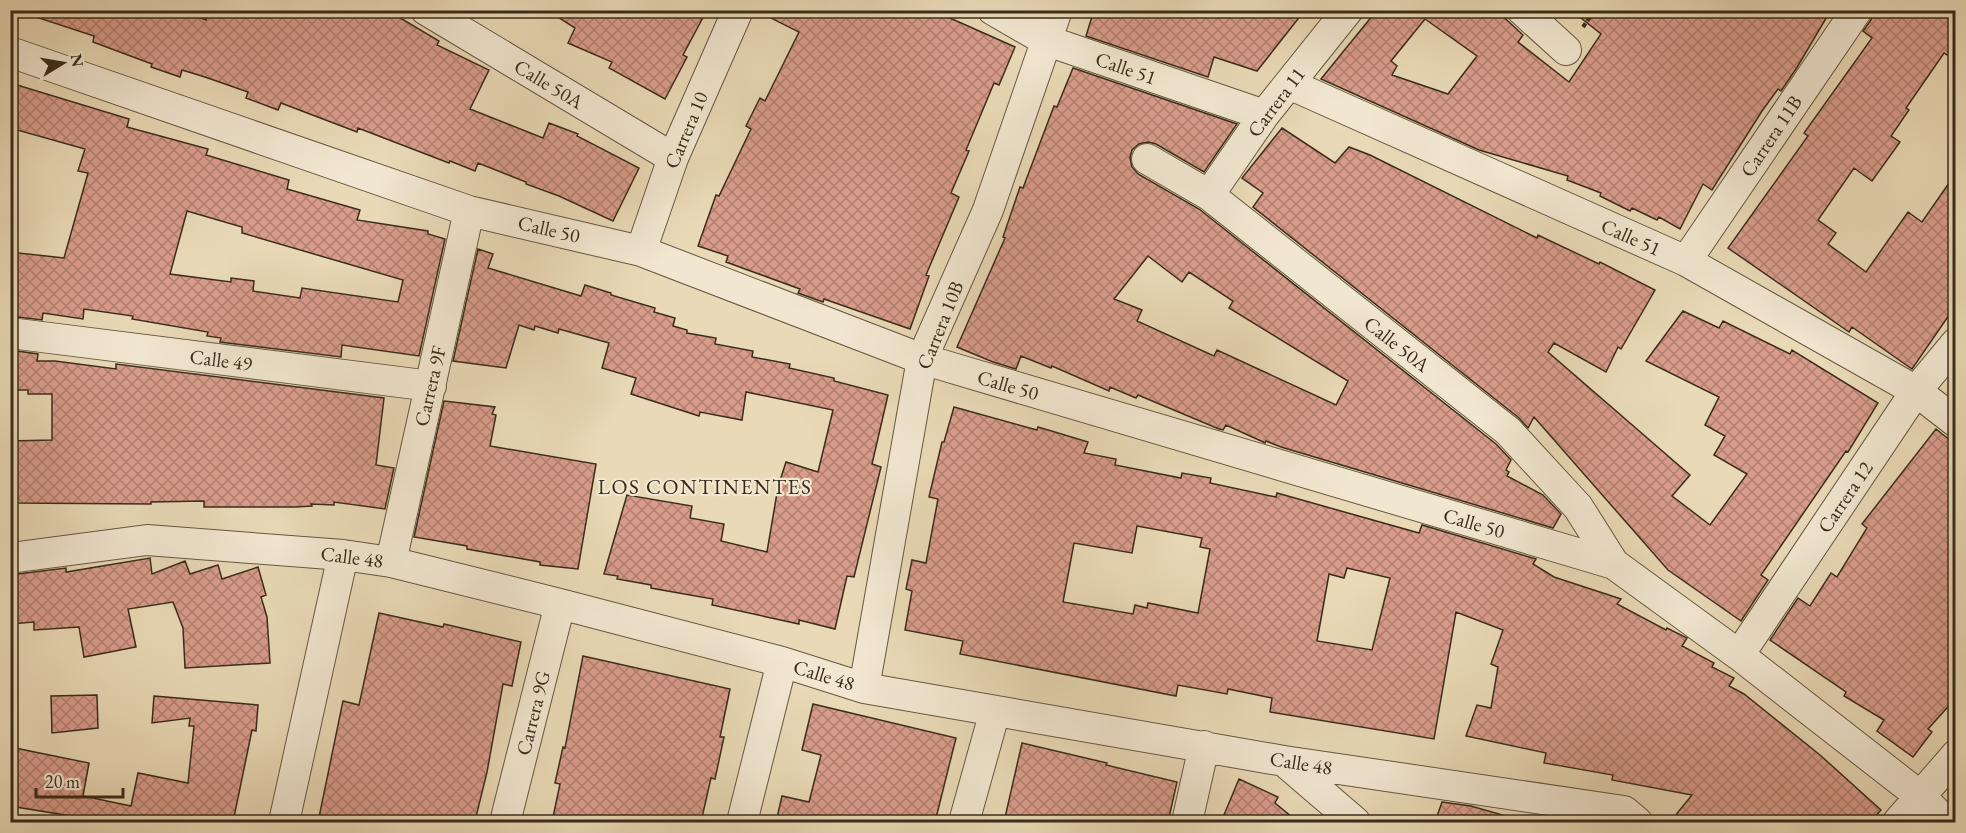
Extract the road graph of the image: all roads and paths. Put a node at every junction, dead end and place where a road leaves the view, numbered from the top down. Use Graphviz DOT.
graph roads {
  1 [pos="426,10"];
  2 [pos="738,10"];
  3 [pos="993,10"];
  4 [pos="1057,10"];
  5 [pos="1348,10"];
  6 [pos="1522,10"];
  7 [pos="1857,10"];
  8 [pos="1045,40"];
  9 [pos="1566,50"];
  10 [pos="10,52"];
  11 [pos="1289,84"];
  12 [pos="1264,115"];
  13 [pos="673,158"];
  14 [pos="1147,159"];
  15 [pos="1209,195"];
  16 [pos="469,211"];
  17 [pos="641,251"];
  18 [pos="1686,261"];
  19 [pos="10,333"];
  20 [pos="1956,343"];
  21 [pos="922,359"];
  22 [pos="430,386"];
  23 [pos="1916,391"];
  24 [pos="1956,422"];
  25 [pos="343,555"];
  26 [pos="10,558"];
  27 [pos="391,562"];
  28 [pos="1614,564"];
  29 [pos="560,604"];
  30 [pos="1739,655"];
  31 [pos="782,662"];
  32 [pos="864,688"];
  33 [pos="995,711"];
  34 [pos="1204,746"];
  35 [pos="1956,755"];
  36 [pos="1284,761"];
  37 [pos="1920,796"];
  38 [pos="284,822"];
  39 [pos="505,822"];
  40 [pos="742,822"];
  41 [pos="964,822"];
  42 [pos="1187,822"];
  43 [pos="1355,822"];
  44 [pos="1637,822"];
  45 [pos="1898,822"];
  46 [pos="1946,822"];
  1 -- 13 [label="street, Calle 50A"];
  2 -- 13 [label="street, Carrera 10"];
  3 -- 8 [label="street, Calle 51"];
  4 -- 8 [label="street, Carrera 10B"];
  5 -- 11 [label="street, Carrera 11"];
  6 -- 9 [label="street"];
  7 -- 18 [label="street, Carrera 11B"];
  8 -- 12 [label="street, Calle 51"];
  8 -- 21 [label="street, Carrera 10B"];
  10 -- 16 [label="street, Calle 50"];
  11 -- 12 [label="street, Carrera 11"];
  11 -- 18 [label="street, Calle 51"];
  12 -- 15 [label="street, Carrera 11"];
  13 -- 17 [label="street, Carrera 10"];
  14 -- 15 [label="street, Calle 50A"];
  15 -- 28 [label="street, Calle 50A"];
  16 -- 17 [label="street, Calle 50"];
  16 -- 22 [label="street, Carrera 9F"];
  17 -- 21 [label="street, Calle 50"];
  18 -- 23 [label="street, Calle 51"];
  19 -- 22 [label="street, Calle 49"];
  20 -- 23 [label="street, Carrera 12"];
  21 -- 28 [label="street, Calle 50"];
  21 -- 32 [label="street, Carrera 10B"];
  22 -- 27 [label="street, Carrera 9F"];
  23 -- 24 [label="street, Calle 51"];
  23 -- 30 [label="street, Carrera 12"];
  25 -- 26 [label="street, Calle 48"];
  25 -- 27 [label="street, Calle 48"];
  25 -- 38 [label="street"];
  27 -- 29 [label="street, Calle 48"];
  28 -- 30 [label="street, Calle 50"];
  29 -- 31 [label="street, Calle 48"];
  29 -- 39 [label="street, Carrera 9G"];
  30 -- 37 [label="street, Calle 50"];
  31 -- 32 [label="street, Calle 48"];
  31 -- 40 [label="street"];
  32 -- 33 [label="street, Calle 48"];
  33 -- 34 [label="street, Calle 48"];
  33 -- 41 [label="street"];
  34 -- 36 [label="street, Calle 48"];
  34 -- 42 [label="street"];
  35 -- 37 [label="street"];
  36 -- 43 [label="street"];
  36 -- 44 [label="street, Calle 48"];
  37 -- 45 [label="street"];
  37 -- 46 [label="street, Calle 50"];
}
